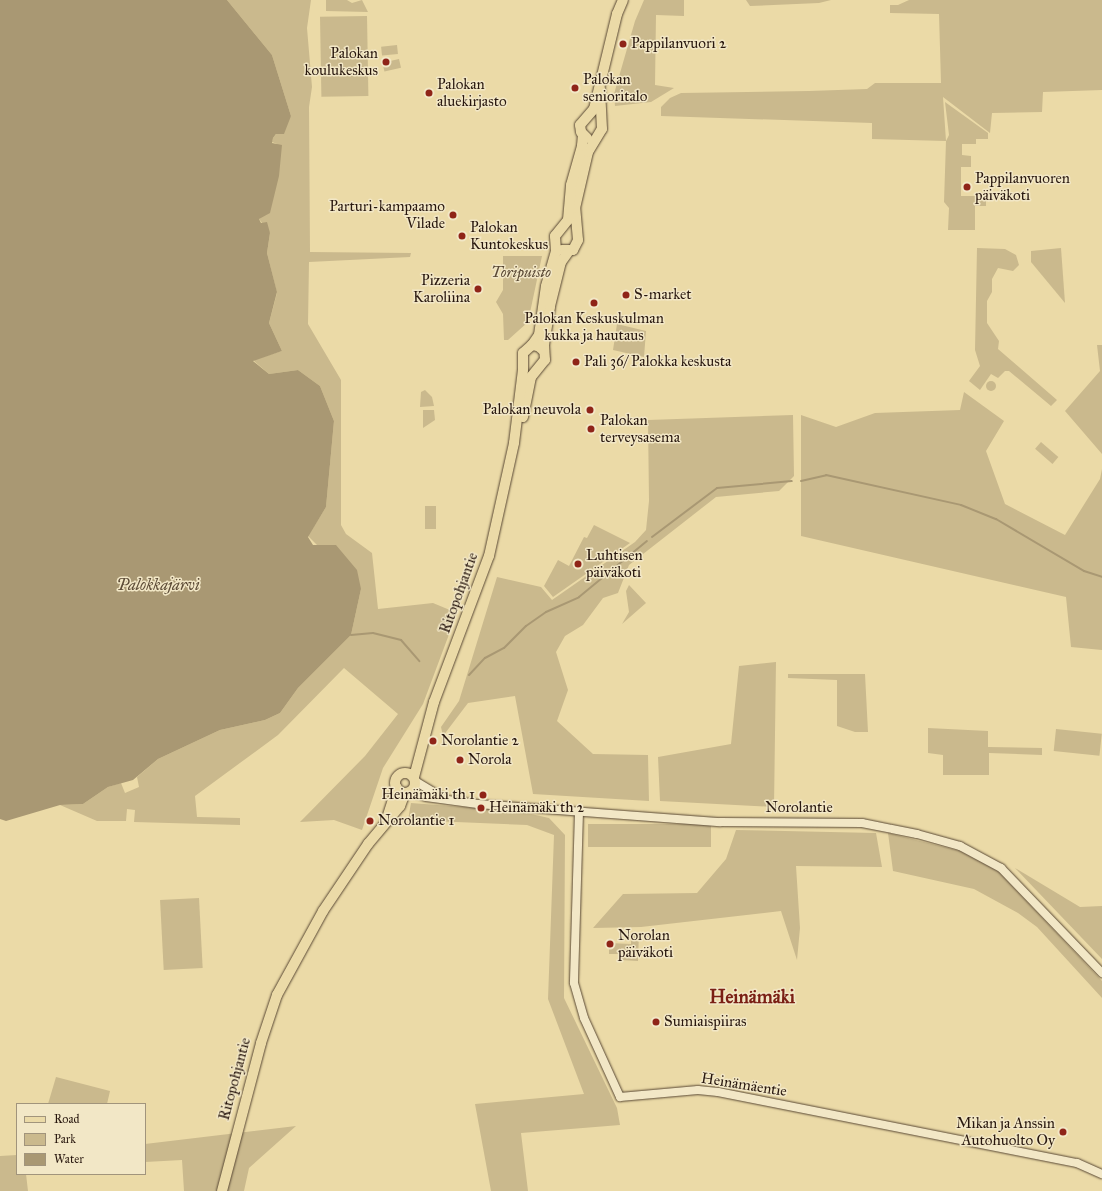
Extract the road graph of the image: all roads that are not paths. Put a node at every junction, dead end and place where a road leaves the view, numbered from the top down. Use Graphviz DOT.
graph roads {
  1 [pos="623,0"];
  2 [pos="628,0"];
  3 [pos="613,38"];
  4 [pos="600,89"];
  5 [pos="588,118"];
  6 [pos="601,124"];
  7 [pos="582,135"];
  8 [pos="598,136"];
  9 [pos="560,230"];
  10 [pos="576,233"];
  11 [pos="556,244"];
  12 [pos="569,251"];
  13 [pos="532,345"];
  14 [pos="544,351"];
  15 [pos="523,362"];
  16 [pos="538,368"];
  17 [pos="514,443"];
  18 [pos="412,777"];
  19 [pos="404,791"];
  20 [pos="444,799"];
  21 [pos="579,812"];
  22 [pos="1102,973"];
  23 [pos="1102,1174"];
  24 [pos="222,1191"];
  1 -- 3 [label="main road"];
  2 -- 3 [label="main road"];
  3 -- 4 [label="main road"];
  4 -- 5 [label="main road"];
  4 -- 6 [label="main road"];
  5 -- 6 [label="main road"];
  5 -- 7 [label="main road"];
  6 -- 8 [label="main road"];
  7 -- 8 [label="main road"];
  7 -- 9 [label="main road"];
  8 -- 10 [label="main road"];
  9 -- 10 [label="main road"];
  9 -- 11 [label="main road"];
  10 -- 12 [label="main road"];
  11 -- 12 [label="main road"];
  11 -- 13 [label="main road"];
  12 -- 14 [label="main road"];
  13 -- 14 [label="main road"];
  13 -- 15 [label="main road"];
  14 -- 16 [label="main road"];
  15 -- 16 [label="main road"];
  15 -- 17 [label="main road, Ritopohjantie"];
  16 -- 17 [label="main road, Ritopohjantie"];
  17 -- 18 [label="main road, Ritopohjantie"];
  18 -- 19 [label="main road"];
  18 -- 19 [label="main road"];
  18 -- 20 [label="street, Norolantie"];
  19 -- 20 [label="street, Norolantie"];
  19 -- 24 [label="main road, Ritopohjantie"];
  20 -- 21 [label="street, Norolantie"];
  21 -- 22 [label="street, Norolantie"];
  21 -- 23 [label="street, Heinämäentie"];
}
